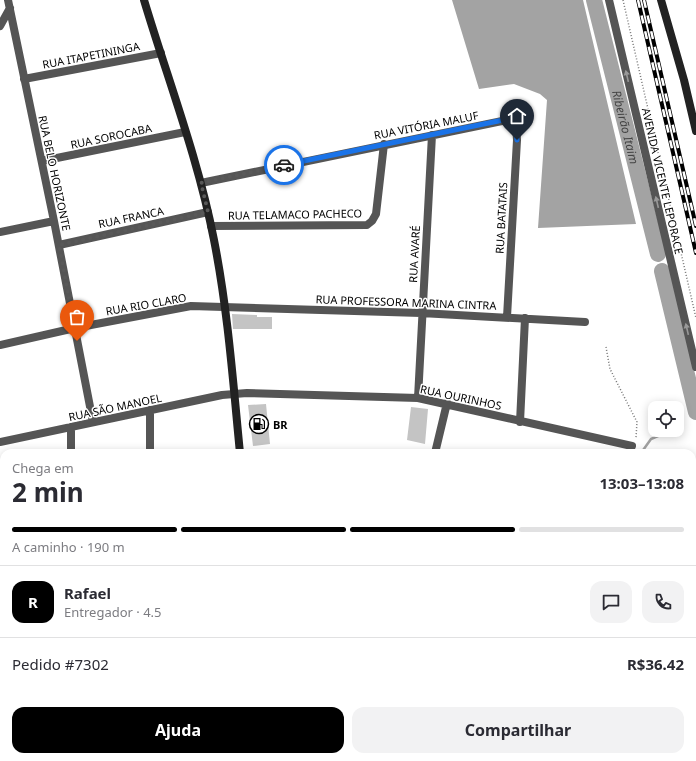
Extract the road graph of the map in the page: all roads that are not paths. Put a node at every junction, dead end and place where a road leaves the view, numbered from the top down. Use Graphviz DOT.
graph roads {
  1 [pos="144,0"];
  2 [pos="609,0"];
  3 [pos="661,0"];
  4 [pos="9,4"];
  5 [pos="0,26"];
  6 [pos="161,53"];
  7 [pos="24,79"];
  8 [pos="514,121"];
  9 [pos="696,131"];
  10 [pos="185,132"];
  11 [pos="432,135"];
  12 [pos="384,144"];
  13 [pos="42,161"];
  14 [pos="201,183"];
  15 [pos="208,212"];
  16 [pos="54,221"];
  17 [pos="211,226"];
  18 [pos="0,232"];
  19 [pos="59,245"];
  20 [pos="226,306"];
  21 [pos="422,313"];
  22 [pos="507,316"];
  23 [pos="525,318"];
  24 [pos="585,322"];
  25 [pos="75,328"];
  26 [pos="0,345"];
  27 [pos="696,367"];
  28 [pos="234,394"];
  29 [pos="418,398"];
  30 [pos="447,403"];
  31 [pos="150,410"];
  32 [pos="93,422"];
  33 [pos="520,422"];
  34 [pos="71,427"];
  35 [pos="0,442"];
  36 [pos="71,449"];
  37 [pos="150,449"];
  38 [pos="240,449"];
  39 [pos="436,449"];
  40 [pos="626,449"];
  1 -- 6 [label="main road"];
  27 -- 2 [label="street, AVENIDA VICENTE LEPORACE, one-way"];
  3 -- 9 [label="main road"];
  4 -- 5 [label="street"];
  4 -- 7 [label="street, RUA BELO HORIZONTE"];
  6 -- 7 [label="street, RUA ITAPETININGA"];
  6 -- 10 [label="main road"];
  7 -- 13 [label="street, RUA BELO HORIZONTE"];
  8 -- 11 [label="street, RUA VITÓRIA MALUF"];
  8 -- 22 [label="street, RUA BATATAIS"];
  10 -- 13 [label="street, RUA SOROCABA"];
  10 -- 14 [label="main road"];
  11 -- 12 [label="street, RUA VITÓRIA MALUF"];
  11 -- 21 [label="street, RUA AVARÉ"];
  12 -- 14 [label="street, RUA VITÓRIA MALUF"];
  12 -- 17 [label="street, RUA TELAMACO PACHECO"];
  13 -- 16 [label="street, RUA BELO HORIZONTE"];
  14 -- 15 [label="main road"];
  15 -- 17 [label="main road"];
  15 -- 19 [label="street, RUA FRANCA"];
  16 -- 18 [label="street"];
  16 -- 19 [label="street, RUA BELO HORIZONTE"];
  17 -- 20 [label="main road"];
  19 -- 25 [label="street, RUA BELO HORIZONTE"];
  20 -- 21 [label="street, RUA PROFESSORA MARINA CINTRA"];
  20 -- 25 [label="street, RUA RIO CLARO"];
  20 -- 28 [label="main road"];
  21 -- 22 [label="street, RUA PROFESSORA MARINA CINTRA"];
  21 -- 29 [label="street, RUA AVARÉ"];
  22 -- 23 [label="street, RUA PROFESSORA MARINA CINTRA"];
  23 -- 24 [label="street, RUA PROFESSORA MARINA CINTRA"];
  23 -- 33 [label="street"];
  25 -- 26 [label="street, RUA RIO CLARO"];
  25 -- 32 [label="street, RUA BELO HORIZONTE"];
  28 -- 29 [label="street, RUA OURINHOS"];
  28 -- 31 [label="street, RUA SÃO MANOEL"];
  28 -- 38 [label="main road"];
  29 -- 30 [label="street, RUA OURINHOS"];
  30 -- 33 [label="street, RUA OURINHOS"];
  30 -- 39 [label="street"];
  31 -- 32 [label="street, RUA SÃO MANOEL"];
  31 -- 37 [label="street"];
  32 -- 34 [label="street, RUA SÃO MANOEL"];
  33 -- 40 [label="street, RUA OURINHOS"];
  34 -- 35 [label="street, RUA SÃO MANOEL"];
  34 -- 36 [label="street"];
}
